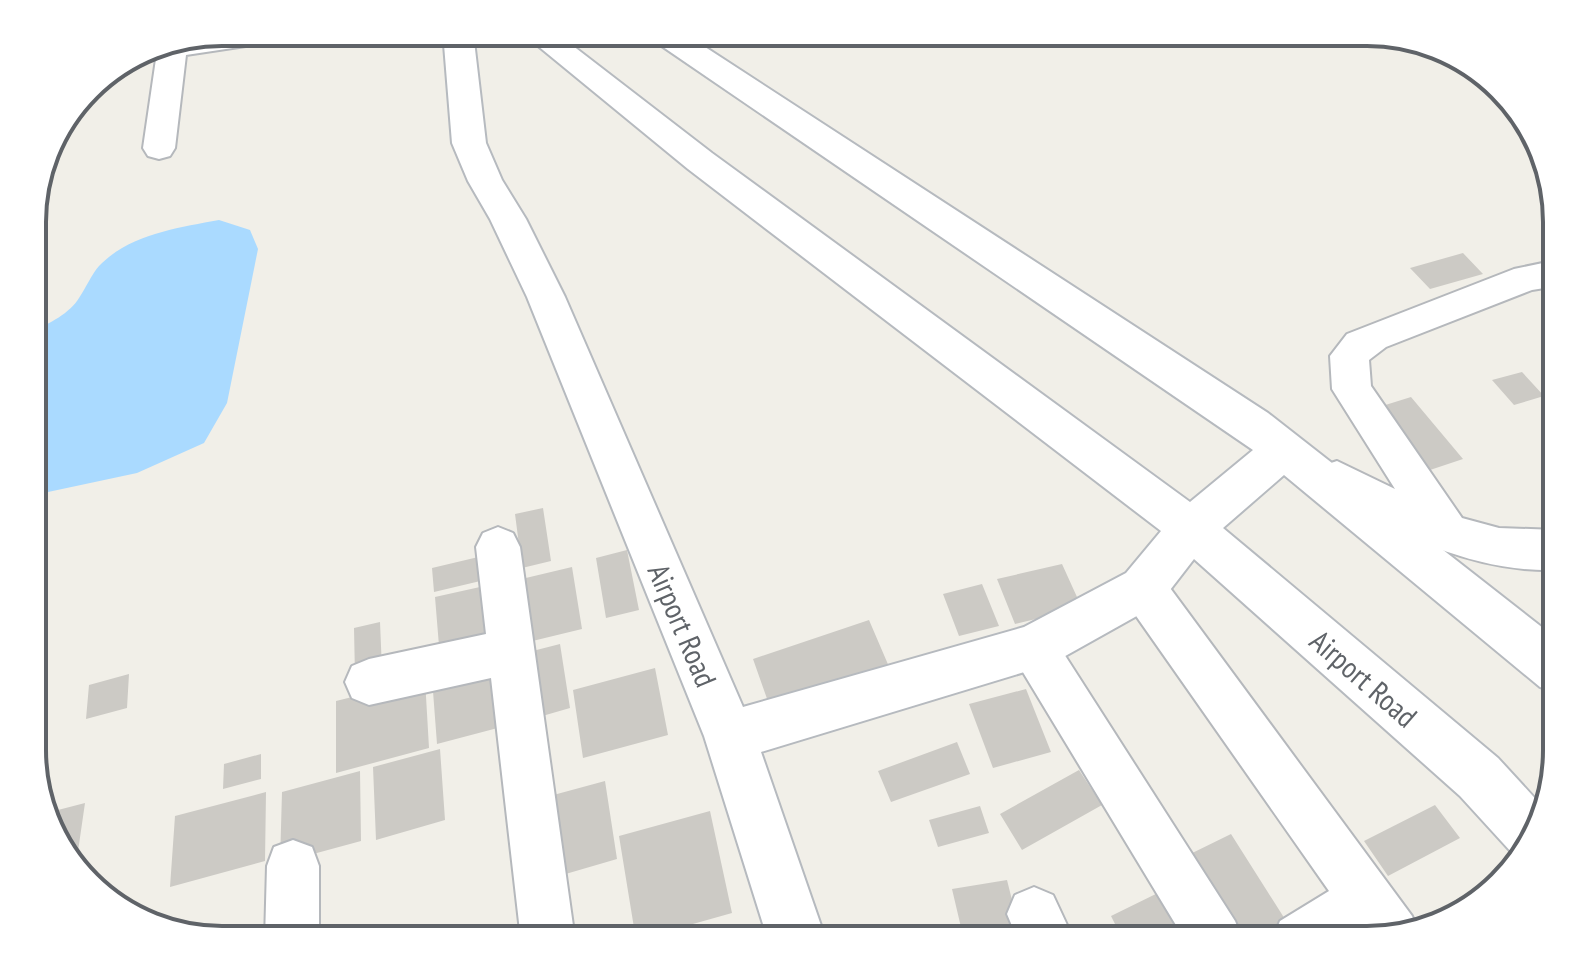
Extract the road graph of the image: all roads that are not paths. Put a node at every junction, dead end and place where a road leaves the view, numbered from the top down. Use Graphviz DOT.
graph roads {
  1 [pos="459,46"];
  2 [pos="554,46"];
  3 [pos="682,46"];
  4 [pos="172,53"];
  5 [pos="159,148"];
  6 [pos="1543,275"];
  7 [pos="1283,450"];
  8 [pos="1191,528"];
  9 [pos="1446,531"];
  10 [pos="498,547"];
  11 [pos="1543,550"];
  12 [pos="1143,588"];
  13 [pos="1034,648"];
  14 [pos="511,651"];
  15 [pos="1543,659"];
  16 [pos="369,682"];
  17 [pos="730,736"];
  18 [pos="1525,827"];
  19 [pos="293,866"];
  20 [pos="1379,918"];
  21 [pos="292,926"];
  22 [pos="546,926"];
  23 [pos="788,926"];
  24 [pos="1207,926"];
  25 [pos="1350,926"];
  1 -- 17 [label="main road, Airport Road"];
  2 -- 8 [label="main road, Airport Road"];
  3 -- 7 [label="main road"];
  4 -- 5 [label="street"];
  6 -- 9 [label="street"];
  7 -- 8 [label="main road"];
  7 -- 9 [label="street"];
  7 -- 15 [label="main road"];
  8 -- 12 [label="main road"];
  8 -- 18 [label="main road, Airport Road"];
  9 -- 11 [label="street"];
  10 -- 14 [label="street"];
  12 -- 13 [label="main road"];
  12 -- 20 [label="street"];
  13 -- 17 [label="main road"];
  13 -- 24 [label="street"];
  14 -- 16 [label="street"];
  14 -- 22 [label="street"];
  17 -- 23 [label="main road, Airport Road"];
  19 -- 21 [label="street"];
  20 -- 25 [label="street"];
}
